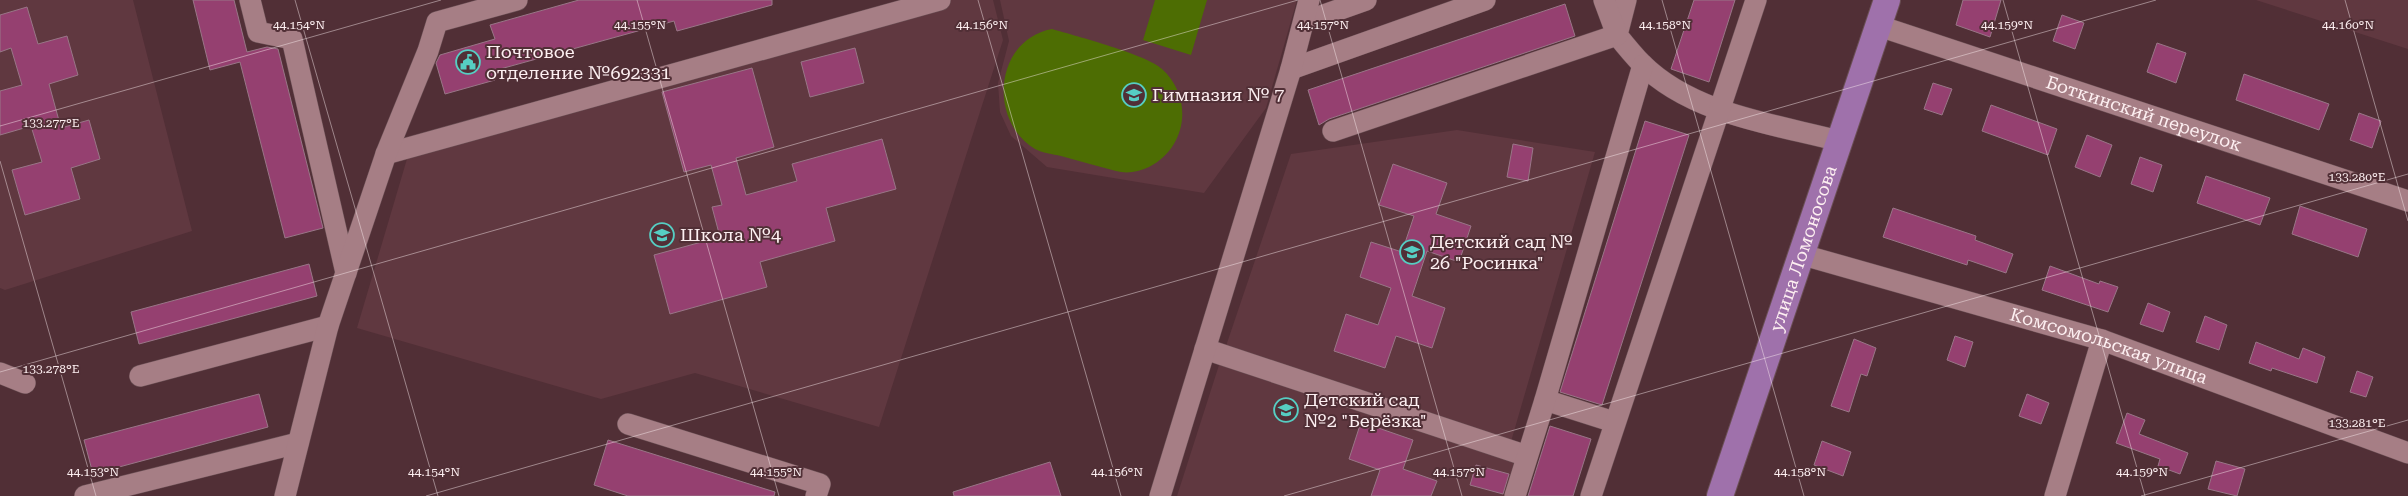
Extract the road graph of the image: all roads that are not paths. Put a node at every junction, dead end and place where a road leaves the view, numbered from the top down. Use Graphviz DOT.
graph roads {
  1 [pos="250,0"];
  2 [pos="517,0"];
  3 [pos="940,0"];
  4 [pos="1309,0"];
  5 [pos="1366,0"];
  6 [pos="1486,0"];
  7 [pos="1604,0"];
  8 [pos="1626,0"];
  9 [pos="1756,0"];
  10 [pos="1887,0"];
  11 [pos="1304,22"];
  12 [pos="1879,26"];
  13 [pos="1617,35"];
  14 [pos="1643,65"];
  15 [pos="1291,70"];
  16 [pos="1720,110"];
  17 [pos="1333,132"];
  18 [pos="1839,141"];
  19 [pos="386,154"];
  20 [pos="2408,202"];
  21 [pos="1803,255"];
  22 [pos="346,273"];
  23 [pos="328,326"];
  24 [pos="2102,340"];
  25 [pos="1205,349"];
  26 [pos="0,374"];
  27 [pos="140,376"];
  28 [pos="25,383"];
  29 [pos="1546,400"];
  30 [pos="1614,422"];
  31 [pos="628,424"];
  32 [pos="298,443"];
  33 [pos="2408,453"];
  34 [pos="1527,456"];
  35 [pos="85,496"];
  36 [pos="285,496"];
  37 [pos="816,496"];
  38 [pos="1160,496"];
  39 [pos="1515,496"];
  40 [pos="1591,496"];
  41 [pos="1720,496"];
  42 [pos="2055,496"];
  1 -- 22 [label="street"];
  2 -- 19 [label="street"];
  3 -- 19 [label="street"];
  4 -- 11 [label="street"];
  5 -- 11 [label="street"];
  6 -- 15 [label="street"];
  7 -- 13 [label="street"];
  8 -- 13 [label="street"];
  9 -- 16 [label="street"];
  10 -- 12 [label="main road, улица Ломоносова"];
  11 -- 15 [label="street"];
  12 -- 18 [label="main road, улица Ломоносова"];
  12 -- 20 [label="street, Боткинский переулок"];
  13 -- 14 [label="street"];
  13 -- 17 [label="street"];
  14 -- 16 [label="street"];
  14 -- 29 [label="street"];
  15 -- 25 [label="street"];
  16 -- 18 [label="street"];
  16 -- 30 [label="street"];
  18 -- 21 [label="main road, улица Ломоносова"];
  19 -- 22 [label="street"];
  21 -- 24 [label="street, Комсомольская улица"];
  21 -- 41 [label="main road, улица Ломоносова"];
  22 -- 23 [label="street"];
  23 -- 27 [label="street"];
  23 -- 32 [label="street"];
  24 -- 33 [label="street, Комсомольская улица"];
  24 -- 42 [label="street"];
  25 -- 34 [label="street"];
  25 -- 38 [label="street"];
  26 -- 28 [label="street"];
  29 -- 30 [label="street"];
  29 -- 34 [label="street"];
  30 -- 40 [label="street"];
  31 -- 37 [label="street"];
  32 -- 35 [label="street"];
  32 -- 36 [label="street"];
  34 -- 39 [label="street"];
}
